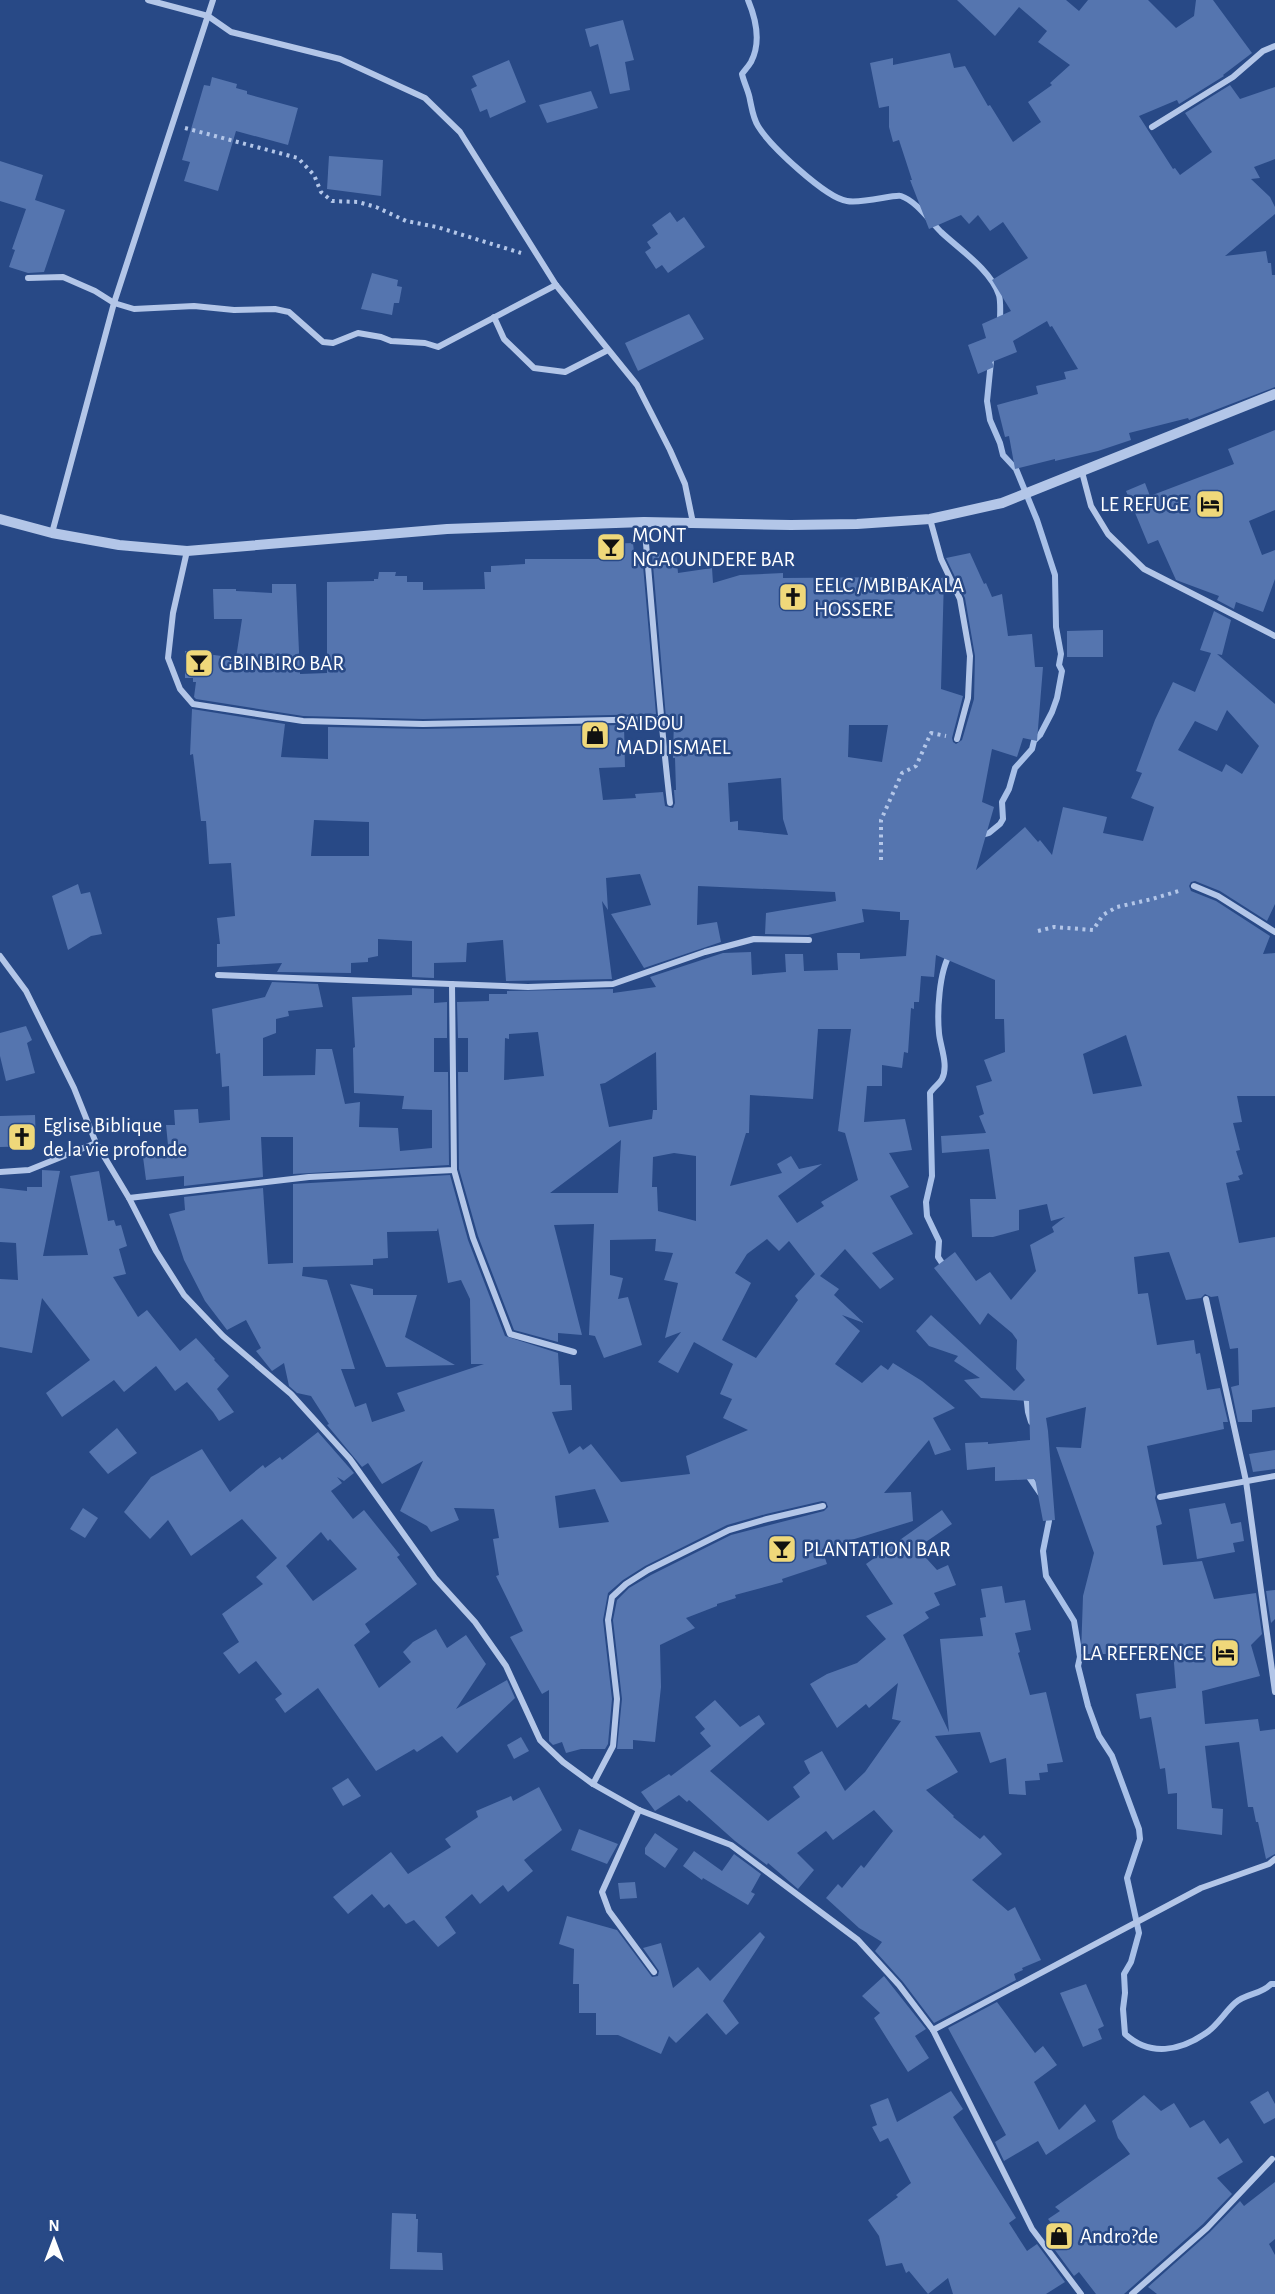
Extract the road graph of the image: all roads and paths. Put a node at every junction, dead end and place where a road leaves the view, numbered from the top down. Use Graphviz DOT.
graph roads {
  1 [pos="148,0"];
  2 [pos="213,0"];
  3 [pos="208,16"];
  4 [pos="1275,46"];
  5 [pos="173,124"];
  6 [pos="1152,127"];
  7 [pos="539,259"];
  8 [pos="28,279"];
  9 [pos="556,285"];
  10 [pos="114,303"];
  11 [pos="494,317"];
  12 [pos="608,350"];
  13 [pos="1275,394"];
  14 [pos="1082,472"];
  15 [pos="0,519"];
  16 [pos="930,519"];
  17 [pos="644,522"];
  18 [pos="693,523"];
  19 [pos="52,534"];
  20 [pos="187,551"];
  21 [pos="1275,636"];
  22 [pos="660,719"];
  23 [pos="957,739"];
  24 [pos="670,803"];
  25 [pos="881,860"];
  26 [pos="1194,886"];
  27 [pos="1038,931"];
  28 [pos="1275,932"];
  29 [pos="809,940"];
  30 [pos="0,956"];
  31 [pos="218,975"];
  32 [pos="452,984"];
  33 [pos="96,1143"];
  34 [pos="454,1170"];
  35 [pos="0,1172"];
  36 [pos="129,1198"];
  37 [pos="1206,1299"];
  38 [pos="574,1352"];
  39 [pos="1275,1476"];
  40 [pos="1246,1481"];
  41 [pos="1160,1497"];
  42 [pos="823,1506"];
  43 [pos="1275,1692"];
  44 [pos="593,1784"];
  45 [pos="639,1810"];
  46 [pos="1275,1859"];
  47 [pos="654,1972"];
  48 [pos="933,2030"];
  49 [pos="1272,2159"];
  50 [pos="1081,2294"];
  51 [pos="1132,2294"];
  1 -- 3 [label="street"];
  2 -- 3 [label="street"];
  3 -- 5 [label="street"];
  3 -- 7 [label="street"];
  4 -- 6 [label="street"];
  5 -- 7 [label="path"];
  5 -- 10 [label="street"];
  7 -- 9 [label="street"];
  8 -- 10 [label="street"];
  9 -- 11 [label="street"];
  9 -- 12 [label="street"];
  10 -- 11 [label="street"];
  10 -- 19 [label="street"];
  11 -- 12 [label="street"];
  12 -- 18 [label="street"];
  13 -- 14 [label="street"];
  14 -- 16 [label="street"];
  14 -- 21 [label="street"];
  15 -- 19 [label="street"];
  16 -- 18 [label="street"];
  16 -- 23 [label="street"];
  17 -- 18 [label="street"];
  17 -- 20 [label="street"];
  17 -- 22 [label="street"];
  19 -- 20 [label="street"];
  20 -- 22 [label="street"];
  22 -- 24 [label="street"];
  23 -- 25 [label="path"];
  26 -- 27 [label="path"];
  26 -- 28 [label="street"];
  29 -- 32 [label="street"];
  30 -- 33 [label="street"];
  31 -- 32 [label="street"];
  32 -- 34 [label="street"];
  33 -- 35 [label="street"];
  33 -- 36 [label="street"];
  34 -- 36 [label="street"];
  34 -- 38 [label="street"];
  36 -- 44 [label="street"];
  37 -- 40 [label="street"];
  39 -- 40 [label="street"];
  40 -- 41 [label="street"];
  40 -- 43 [label="street"];
  42 -- 44 [label="street"];
  44 -- 45 [label="street"];
  45 -- 47 [label="street"];
  45 -- 48 [label="street"];
  46 -- 48 [label="street"];
  48 -- 50 [label="street"];
  49 -- 51 [label="street"];
}
